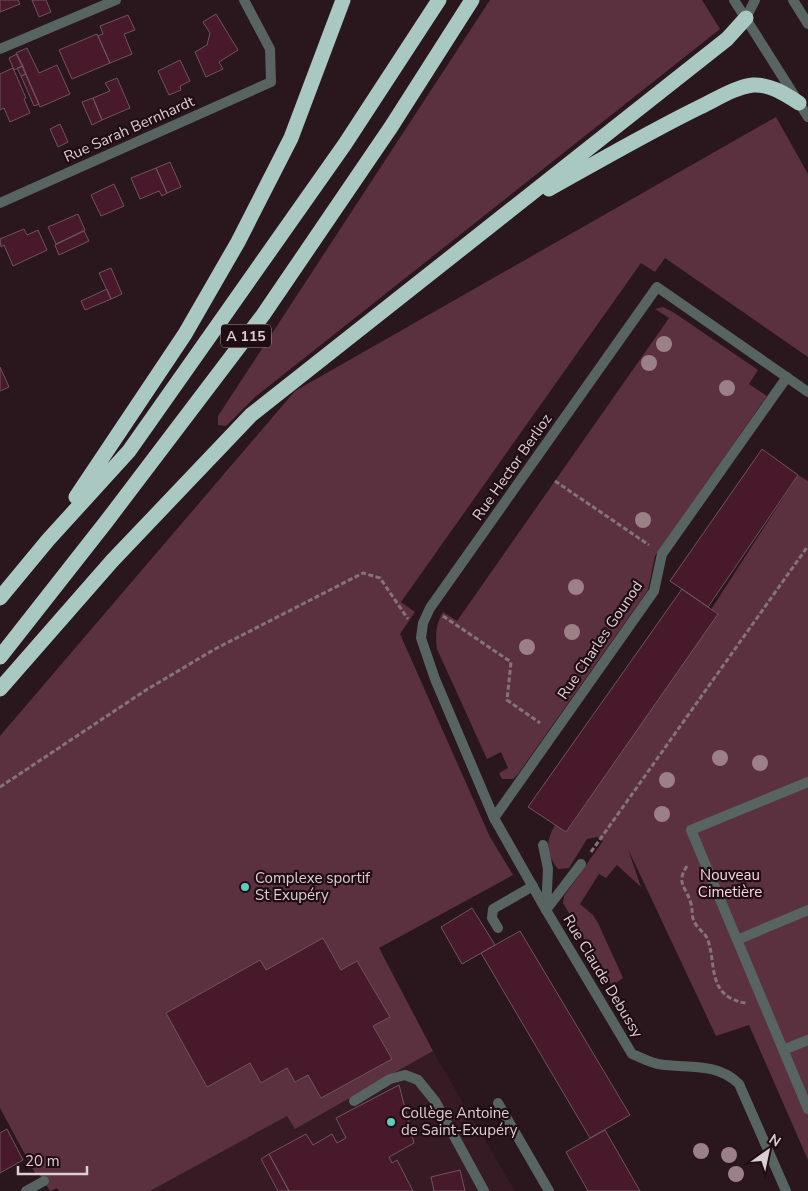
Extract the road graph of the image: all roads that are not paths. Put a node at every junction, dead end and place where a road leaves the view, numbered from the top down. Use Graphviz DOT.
graph roads {
  1 [pos="116,0"];
  2 [pos="244,0"];
  3 [pos="343,0"];
  4 [pos="439,0"];
  5 [pos="472,0"];
  6 [pos="734,0"];
  7 [pos="755,0"];
  8 [pos="793,0"];
  9 [pos="746,18"];
  10 [pos="808,24"];
  11 [pos="0,50"];
  12 [pos="799,103"];
  13 [pos="808,118"];
  14 [pos="0,203"];
  15 [pos="511,210"];
  16 [pos="787,377"];
  17 [pos="808,392"];
  18 [pos="48,540"];
  19 [pos="0,598"];
  20 [pos="0,657"];
  21 [pos="0,690"];
  22 [pos="807,786"];
  23 [pos="494,818"];
  24 [pos="543,845"];
  25 [pos="581,864"];
  26 [pos="533,886"];
  27 [pos="546,910"];
  28 [pos="808,910"];
  29 [pos="498,928"];
  30 [pos="737,940"];
  31 [pos="808,1040"];
  32 [pos="783,1050"];
  33 [pos="354,1101"];
  34 [pos="498,1103"];
  35 [pos="808,1109"];
  36 [pos="44,1181"];
  37 [pos="26,1191"];
  38 [pos="484,1191"];
  39 [pos="549,1191"];
  40 [pos="786,1191"];
  1 -- 11 [label="street"];
  2 -- 14 [label="street, Rue Sarah Bernhardt"];
  3 -- 18 [label="highway"];
  4 -- 18 [label="highway, A 115"];
  5 -- 20 [label="highway, A 115"];
  6 -- 9 [label="street"];
  7 -- 9 [label="street"];
  8 -- 10 [label="street"];
  9 -- 12 [label="street"];
  9 -- 15 [label="highway"];
  12 -- 13 [label="street"];
  12 -- 15 [label="highway"];
  15 -- 21 [label="highway"];
  16 -- 17 [label="street"];
  16 -- 23 [label="street, Rue Charles Gounod"];
  16 -- 23 [label="street, Rue Hector Berlioz"];
  18 -- 19 [label="highway, A 115"];
  22 -- 30 [label="street"];
  23 -- 26 [label="street, Rue Claude Debussy"];
  24 -- 27 [label="street"];
  25 -- 27 [label="street"];
  26 -- 27 [label="street, Rue Claude Debussy"];
  26 -- 29 [label="street"];
  27 -- 40 [label="street, Rue Claude Debussy"];
  28 -- 30 [label="street"];
  30 -- 32 [label="street"];
  31 -- 32 [label="street"];
  32 -- 35 [label="street"];
  33 -- 38 [label="street"];
  34 -- 39 [label="street"];
  36 -- 37 [label="street"];
}
